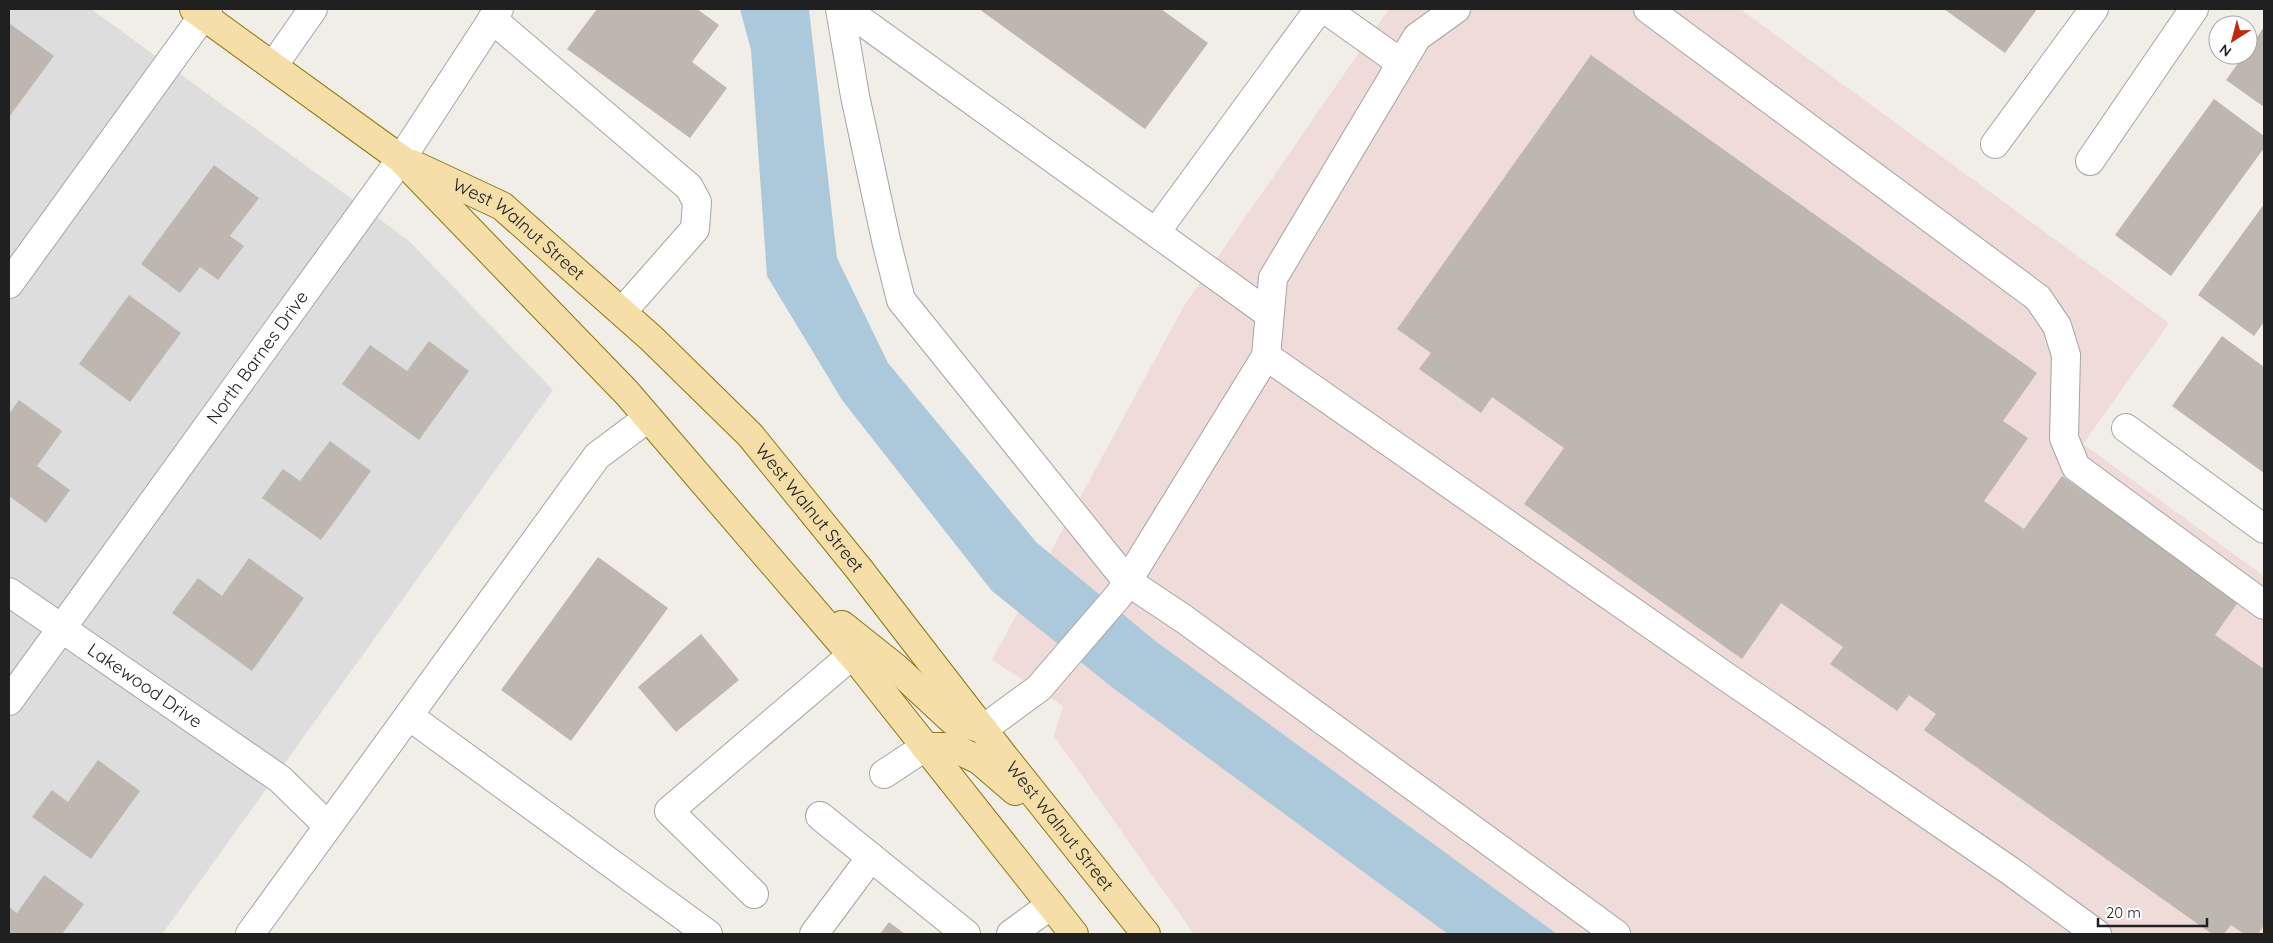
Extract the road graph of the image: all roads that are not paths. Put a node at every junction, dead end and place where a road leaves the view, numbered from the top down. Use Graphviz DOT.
graph roads {
  1 [pos="313,9"];
  2 [pos="840,9"];
  3 [pos="845,9"];
  4 [pos="1319,9"];
  5 [pos="1325,9"];
  6 [pos="1456,9"];
  7 [pos="1648,9"];
  8 [pos="2094,9"];
  9 [pos="2194,9"];
  10 [pos="202,11"];
  11 [pos="496,14"];
  12 [pos="1401,63"];
  13 [pos="273,66"];
  14 [pos="1995,144"];
  15 [pos="401,159"];
  16 [pos="2090,161"];
  17 [pos="1156,232"];
  18 [pos="9,284"];
  19 [pos="622,312"];
  20 [pos="1270,314"];
  21 [pos="1266,356"];
  22 [pos="648,418"];
  23 [pos="2126,428"];
  24 [pos="2264,528"];
  25 [pos="1123,588"];
  26 [pos="795,589"];
  27 [pos="9,592"];
  28 [pos="2264,605"];
  29 [pos="61,630"];
  30 [pos="852,655"];
  31 [pos="9,701"];
  32 [pos="409,716"];
  33 [pos="983,729"];
  34 [pos="925,747"];
  35 [pos="884,774"];
  36 [pos="820,816"];
  37 [pos="328,826"];
  38 [pos="871,857"];
  39 [pos="1090,864"];
  40 [pos="754,894"];
  41 [pos="1051,905"];
  42 [pos="250,934"];
  43 [pos="708,934"];
  44 [pos="814,934"];
  45 [pos="966,934"];
  46 [pos="1012,934"];
  47 [pos="1074,934"];
  48 [pos="1146,934"];
  49 [pos="1616,934"];
  50 [pos="2097,934"];
  1 -- 13 [label="street"];
  2 -- 25 [label="street"];
  3 -- 17 [label="street"];
  4 -- 17 [label="street"];
  5 -- 12 [label="street"];
  6 -- 12 [label="street"];
  7 -- 28 [label="street"];
  8 -- 14 [label="street"];
  9 -- 16 [label="street"];
  10 -- 13 [label="main road, West Walnut Street"];
  10 -- 18 [label="street"];
  11 -- 15 [label="street, North Barnes Drive"];
  11 -- 19 [label="street"];
  12 -- 20 [label="street"];
  13 -- 15 [label="main road, West Walnut Street"];
  15 -- 19 [label="main road, West Walnut Street"];
  15 -- 22 [label="main road, West Walnut Street"];
  15 -- 29 [label="street, North Barnes Drive"];
  17 -- 20 [label="street"];
  19 -- 33 [label="main road, West Walnut Street"];
  20 -- 21 [label="street"];
  21 -- 25 [label="street"];
  21 -- 50 [label="street"];
  22 -- 26 [label="main road, West Walnut Street"];
  22 -- 32 [label="street"];
  23 -- 24 [label="street"];
  25 -- 33 [label="street"];
  25 -- 49 [label="street"];
  26 -- 30 [label="main road, West Walnut Street"];
  26 -- 33 [label="main road"];
  27 -- 29 [label="street, Lakewood Drive"];
  29 -- 31 [label="street, North Barnes Drive"];
  29 -- 37 [label="street, Lakewood Drive"];
  30 -- 34 [label="main road, West Walnut Street"];
  30 -- 40 [label="street"];
  32 -- 37 [label="street"];
  32 -- 43 [label="street"];
  33 -- 39 [label="main road, West Walnut Street"];
  34 -- 35 [label="street"];
  34 -- 39 [label="main road"];
  34 -- 41 [label="main road, West Walnut Street"];
  36 -- 38 [label="street"];
  37 -- 42 [label="street"];
  38 -- 44 [label="street"];
  38 -- 45 [label="street"];
  39 -- 48 [label="main road, West Walnut Street"];
  41 -- 46 [label="street"];
  41 -- 47 [label="main road, West Walnut Street"];
}
